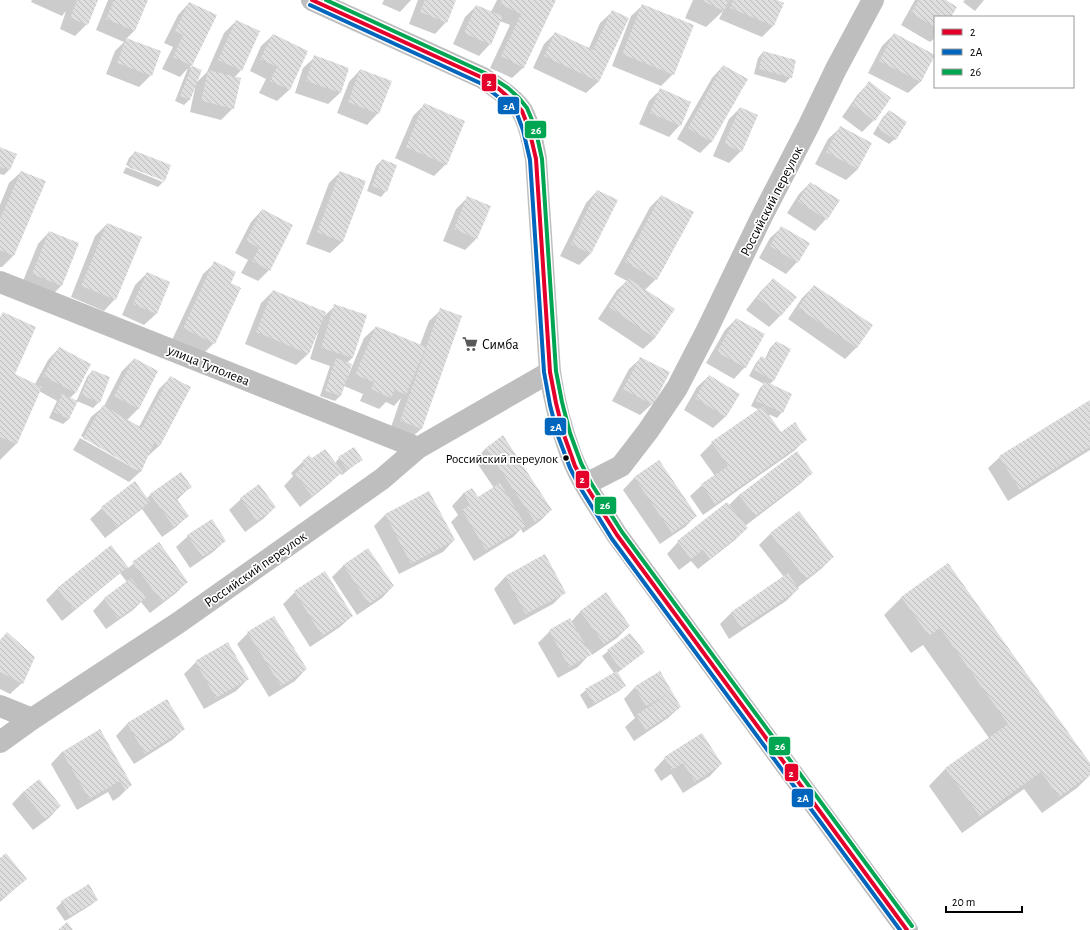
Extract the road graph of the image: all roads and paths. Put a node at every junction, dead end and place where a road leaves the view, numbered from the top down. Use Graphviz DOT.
graph roads {
  1 [pos="312,0"];
  2 [pos="873,0"];
  3 [pos="0,282"];
  4 [pos="550,372"];
  5 [pos="418,448"];
  6 [pos="586,484"];
  7 [pos="0,706"];
  8 [pos="32,719"];
  9 [pos="0,742"];
  10 [pos="907,930"];
  1 -- 4 [label="street"];
  2 -- 6 [label="street, Российский переулок"];
  3 -- 5 [label="street, улица Туполева"];
  4 -- 5 [label="street, Российский переулок"];
  4 -- 6 [label="street"];
  5 -- 8 [label="street, Российский переулок"];
  6 -- 10 [label="street"];
  7 -- 8 [label="street"];
  8 -- 9 [label="street, Российский переулок"];
}
